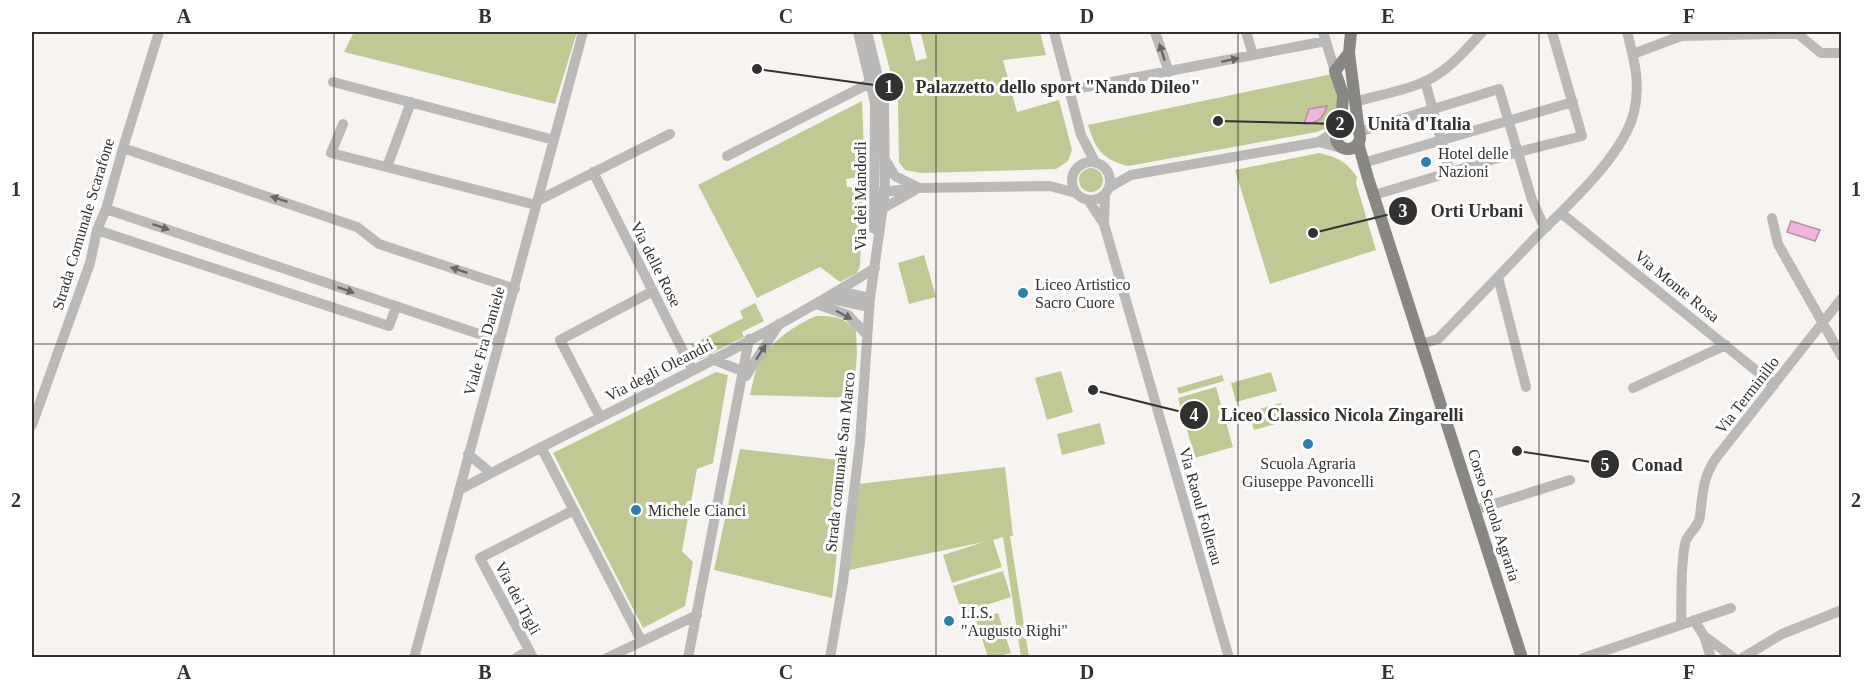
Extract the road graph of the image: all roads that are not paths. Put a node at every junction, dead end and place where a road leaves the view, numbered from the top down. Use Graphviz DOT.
graph roads {
  1 [pos="159,32"];
  2 [pos="583,32"];
  3 [pos="858,32"];
  4 [pos="867,32"];
  5 [pos="1054,32"];
  6 [pos="1155,32"];
  7 [pos="1246,32"];
  8 [pos="1351,32"];
  9 [pos="1482,32"];
  10 [pos="1552,32"];
  11 [pos="1627,32"];
  12 [pos="1773,33"];
  13 [pos="1681,34"];
  14 [pos="1325,36"];
  15 [pos="1349,53"];
  16 [pos="1842,53"];
  17 [pos="1633,54"];
  18 [pos="1253,55"];
  19 [pos="1335,71"];
  20 [pos="1169,72"];
  21 [pos="875,81"];
  22 [pos="1425,81"];
  23 [pos="333,82"];
  24 [pos="1070,90"];
  25 [pos="411,102"];
  26 [pos="1355,102"];
  27 [pos="1573,102"];
  28 [pos="1432,109"];
  29 [pos="1508,120"];
  30 [pos="343,124"];
  31 [pos="1341,127"];
  32 [pos="670,134"];
  33 [pos="1081,135"];
  34 [pos="1361,135"];
  35 [pos="554,140"];
  36 [pos="1441,140"];
  37 [pos="1318,142"];
  38 [pos="123,148"];
  39 [pos="1346,149"];
  40 [pos="1518,152"];
  41 [pos="727,156"];
  42 [pos="885,159"];
  43 [pos="1095,162"];
  44 [pos="1363,163"];
  45 [pos="1081,164"];
  46 [pos="387,167"];
  47 [pos="1107,169"];
  48 [pos="593,172"];
  49 [pos="1450,173"];
  50 [pos="1073,175"];
  51 [pos="1131,175"];
  52 [pos="1368,178"];
  53 [pos="879,186"];
  54 [pos="1050,186"];
  55 [pos="919,188"];
  56 [pos="1107,191"];
  57 [pos="1076,193"];
  58 [pos="541,195"];
  59 [pos="1374,195"];
  60 [pos="1088,200"];
  61 [pos="106,208"];
  62 [pos="882,209"];
  63 [pos="1561,213"];
  64 [pos="1772,218"];
  65 [pos="1104,224"];
  66 [pos="1547,227"];
  67 [pos="97,230"];
  68 [pos="875,268"];
  69 [pos="1498,277"];
  70 [pos="514,289"];
  71 [pos="653,291"];
  72 [pos="838,291"];
  73 [pos="827,298"];
  74 [pos="1842,298"];
  75 [pos="870,303"];
  76 [pos="816,304"];
  77 [pos="396,307"];
  78 [pos="780,323"];
  79 [pos="1822,325"];
  80 [pos="867,335"];
  81 [pos="500,341"];
  82 [pos="746,341"];
  83 [pos="1422,344"];
  84 [pos="1726,345"];
  85 [pos="1842,357"];
  86 [pos="712,359"];
  87 [pos="692,369"];
  88 [pos="737,369"];
  89 [pos="742,382"];
  90 [pos="1774,385"];
  91 [pos="1526,387"];
  92 [pos="1633,388"];
  93 [pos="600,417"];
  94 [pos="32,425"];
  95 [pos="541,447"];
  96 [pos="468,454"];
  97 [pos="464,472"];
  98 [pos="492,473"];
  99 [pos="1570,480"];
  100 [pos="459,490"];
  101 [pos="574,510"];
  102 [pos="1475,510"];
  103 [pos="1731,608"];
  104 [pos="1842,610"];
  105 [pos="697,615"];
  106 [pos="1694,620"];
  107 [pos="1681,624"];
  108 [pos="1704,636"];
  109 [pos="641,640"];
  110 [pos="531,654"];
  111 [pos="414,657"];
  112 [pos="516,657"];
  113 [pos="607,657"];
  114 [pos="688,657"];
  115 [pos="830,657"];
  116 [pos="1229,657"];
  117 [pos="1522,657"];
  118 [pos="1583,657"];
  119 [pos="1711,657"];
  120 [pos="1734,657"];
  121 [pos="1742,657"];
  1 -- 38 [label="street, Strada Comunale Scarafone"];
  2 -- 35 [label="street, Viale Fra Daniele"];
  3 -- 21 [label="street, Via dei Mandorli"];
  4 -- 21 [label="street, Via dei Mandorli"];
  5 -- 24 [label="street"];
  20 -- 6 [label="street, one-way"];
  7 -- 18 [label="street"];
  8 -- 15 [label="main road, Corso Scuola Agraria"];
  9 -- 22 [label="street"];
  10 -- 27 [label="street"];
  11 -- 17 [label="street"];
  12 -- 13 [label="street"];
  12 -- 16 [label="street"];
  13 -- 17 [label="street"];
  14 -- 18 [label="street"];
  14 -- 19 [label="street"];
  15 -- 19 [label="main road"];
  15 -- 26 [label="main road, Corso Scuola Agraria"];
  17 -- 63 [label="street"];
  20 -- 18 [label="street, one-way"];
  19 -- 31 [label="main road"];
  20 -- 24 [label="street"];
  21 -- 41 [label="street"];
  21 -- 42 [label="street, Via dei Mandorli"];
  21 -- 53 [label="street, Via dei Mandorli"];
  22 -- 26 [label="street"];
  22 -- 28 [label="street"];
  23 -- 25 [label="street"];
  24 -- 33 [label="street"];
  25 -- 35 [label="street"];
  25 -- 46 [label="street"];
  26 -- 34 [label="main road, Corso Scuola Agraria"];
  27 -- 29 [label="street"];
  27 -- 40 [label="street"];
  28 -- 29 [label="street"];
  28 -- 34 [label="street"];
  28 -- 36 [label="street"];
  29 -- 36 [label="street"];
  29 -- 40 [label="street"];
  30 -- 46 [label="street"];
  31 -- 34 [label="main road"];
  31 -- 37 [label="street"];
  31 -- 39 [label="main road"];
  32 -- 48 [label="street"];
  33 -- 43 [label="street"];
  33 -- 45 [label="street"];
  34 -- 39 [label="main road"];
  34 -- 44 [label="main road, Corso Scuola Agraria"];
  35 -- 58 [label="street, Viale Fra Daniele"];
  36 -- 44 [label="street"];
  36 -- 49 [label="street"];
  37 -- 39 [label="street"];
  37 -- 51 [label="street"];
  38 -- 61 [label="street, Strada Comunale Scarafone"];
  70 -- 38 [label="street, one-way"];
  39 -- 52 [label="main road, Corso Scuola Agraria"];
  40 -- 49 [label="street"];
  40 -- 66 [label="street"];
  42 -- 53 [label="street, Via dei Mandorli"];
  42 -- 55 [label="street"];
  43 -- 45 [label="street"];
  43 -- 47 [label="street"];
  44 -- 52 [label="main road, Corso Scuola Agraria"];
  45 -- 50 [label="street"];
  46 -- 58 [label="street"];
  47 -- 51 [label="street"];
  47 -- 56 [label="street"];
  48 -- 58 [label="street"];
  48 -- 71 [label="street, Via delle Rose"];
  49 -- 59 [label="street"];
  50 -- 54 [label="street"];
  50 -- 57 [label="street"];
  51 -- 56 [label="street"];
  52 -- 59 [label="main road, Corso Scuola Agraria"];
  53 -- 55 [label="street"];
  53 -- 62 [label="street, Via dei Mandorli"];
  53 -- 68 [label="street, Via dei Mandorli"];
  54 -- 55 [label="street"];
  54 -- 57 [label="street"];
  55 -- 62 [label="street"];
  56 -- 60 [label="street"];
  56 -- 65 [label="street, Via Raoul Follerau"];
  57 -- 60 [label="street"];
  58 -- 70 [label="street, Viale Fra Daniele"];
  59 -- 83 [label="main road, Corso Scuola Agraria"];
  60 -- 65 [label="street, Via Raoul Follerau"];
  61 -- 67 [label="street, Strada Comunale Scarafone"];
  61 -- 77 [label="street, one-way"];
  62 -- 68 [label="street, Via dei Mandorli"];
  63 -- 66 [label="street"];
  63 -- 84 [label="street, Via Monte Rosa"];
  64 -- 79 [label="street"];
  65 -- 116 [label="street, Via Raoul Follerau"];
  66 -- 69 [label="street"];
  67 -- 77 [label="street"];
  67 -- 94 [label="street, Strada Comunale Scarafone"];
  68 -- 72 [label="street, Via degli Oleandri"];
  68 -- 75 [label="street, Strada comunale San Marco"];
  69 -- 83 [label="street"];
  69 -- 91 [label="street"];
  70 -- 81 [label="street, Viale Fra Daniele"];
  71 -- 87 [label="street, Via delle Rose"];
  71 -- 93 [label="street"];
  72 -- 73 [label="street, Via degli Oleandri"];
  72 -- 75 [label="street"];
  73 -- 75 [label="street"];
  73 -- 76 [label="street, Via degli Oleandri"];
  74 -- 79 [label="street, Via Terminillo"];
  75 -- 80 [label="street, Strada comunale San Marco"];
  76 -- 78 [label="street, Via degli Oleandri"];
  76 -- 80 [label="street, one-way"];
  77 -- 81 [label="street"];
  78 -- 82 [label="street, Via degli Oleandri"];
  89 -- 78 [label="street, one-way"];
  79 -- 85 [label="street"];
  79 -- 90 [label="street, Via Terminillo"];
  80 -- 115 [label="street, Strada comunale San Marco"];
  81 -- 96 [label="street, Viale Fra Daniele"];
  82 -- 86 [label="street, Via degli Oleandri"];
  82 -- 88 [label="street"];
  82 -- 89 [label="street"];
  83 -- 102 [label="main road, Corso Scuola Agraria"];
  84 -- 90 [label="street, Via Monte Rosa"];
  84 -- 92 [label="street"];
  86 -- 87 [label="street, Via degli Oleandri"];
  86 -- 88 [label="street"];
  87 -- 93 [label="street, Via degli Oleandri"];
  88 -- 89 [label="street"];
  89 -- 105 [label="street"];
  90 -- 107 [label="street, Via Terminillo"];
  93 -- 95 [label="street, Via degli Oleandri"];
  95 -- 98 [label="street, Via degli Oleandri"];
  95 -- 101 [label="street"];
  96 -- 97 [label="street, Viale Fra Daniele"];
  96 -- 98 [label="street"];
  97 -- 98 [label="street"];
  97 -- 100 [label="street, Viale Fra Daniele"];
  98 -- 100 [label="street, Via degli Oleandri"];
  99 -- 102 [label="street"];
  100 -- 111 [label="street, Viale Fra Daniele"];
  101 -- 109 [label="street"];
  101 -- 110 [label="street, Via dei Tigli"];
  102 -- 117 [label="main road, Corso Scuola Agraria"];
  103 -- 106 [label="street"];
  104 -- 121 [label="street"];
  105 -- 109 [label="street"];
  105 -- 114 [label="street"];
  106 -- 107 [label="street"];
  106 -- 108 [label="street"];
  107 -- 118 [label="street"];
  108 -- 119 [label="street"];
  108 -- 120 [label="street"];
  109 -- 113 [label="street"];
  110 -- 112 [label="street, Via dei Tigli"];
}
